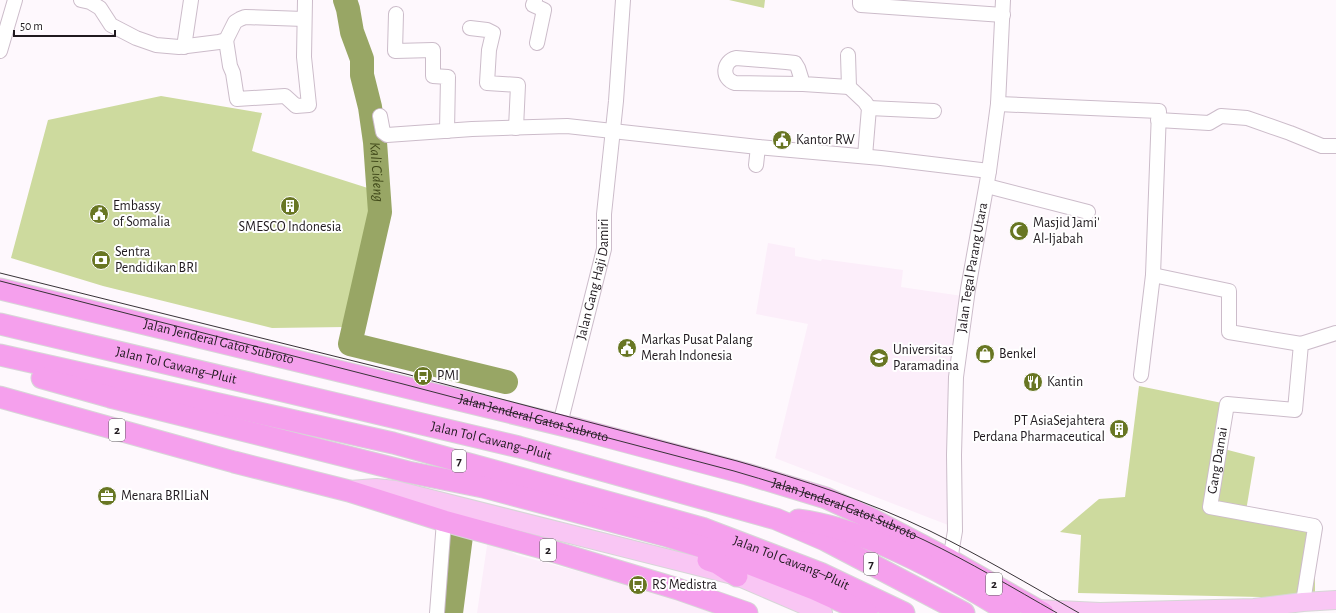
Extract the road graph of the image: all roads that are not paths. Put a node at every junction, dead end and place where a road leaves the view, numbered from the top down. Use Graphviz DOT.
graph roads {
  1 [pos="15,0"];
  2 [pos="81,0"];
  3 [pos="191,0"];
  4 [pos="305,0"];
  5 [pos="535,0"];
  6 [pos="623,0"];
  7 [pos="860,0"];
  8 [pos="1003,0"];
  9 [pos="396,14"];
  10 [pos="1003,15"];
  11 [pos="304,19"];
  12 [pos="470,28"];
  13 [pos="226,40"];
  14 [pos="537,43"];
  15 [pos="184,47"];
  16 [pos="0,52"];
  17 [pos="848,55"];
  18 [pos="803,84"];
  19 [pos="849,87"];
  20 [pos="998,104"];
  21 [pos="869,108"];
  22 [pos="934,111"];
  23 [pos="380,116"];
  24 [pos="1158,120"];
  25 [pos="516,128"];
  26 [pos="448,131"];
  27 [pos="613,131"];
  28 [pos="1336,146"];
  29 [pos="758,148"];
  30 [pos="865,156"];
  31 [pos="756,165"];
  32 [pos="989,171"];
  33 [pos="987,186"];
  34 [pos="1088,212"];
  35 [pos="1153,275"];
  36 [pos="0,289"];
  37 [pos="0,324"];
  38 [pos="1336,333"];
  39 [pos="1301,344"];
  40 [pos="0,355"];
  41 [pos="0,367"];
  42 [pos="1141,375"];
  43 [pos="0,397"];
  44 [pos="560,424"];
  45 [pos="408,472"];
  46 [pos="349,491"];
  47 [pos="776,519"];
  48 [pos="444,521"];
  49 [pos="950,560"];
  50 [pos="742,578"];
  51 [pos="1336,600"];
  52 [pos="1303,602"];
  53 [pos="1254,608"];
  54 [pos="1040,611"];
  55 [pos="437,613"];
  56 [pos="747,613"];
  57 [pos="823,613"];
  58 [pos="867,613"];
  59 [pos="904,613"];
  60 [pos="964,613"];
  61 [pos="1010,613"];
  62 [pos="1236,613"];
  1 -- 16 [label="street"];
  2 -- 15 [label="street"];
  3 -- 15 [label="street"];
  4 -- 11 [label="street"];
  5 -- 14 [label="street"];
  6 -- 27 [label="street, Jalan Gang Haji Damiri"];
  7 -- 10 [label="street"];
  8 -- 10 [label="street, Jalan Tegal Parang Utara"];
  9 -- 26 [label="street"];
  10 -- 20 [label="street, Jalan Tegal Parang Utara"];
  11 -- 13 [label="street"];
  11 -- 13 [label="street"];
  12 -- 25 [label="street"];
  13 -- 15 [label="street"];
  17 -- 19 [label="street"];
  18 -- 18 [label="street"];
  18 -- 19 [label="street"];
  19 -- 21 [label="street"];
  20 -- 24 [label="street"];
  20 -- 32 [label="street, Jalan Tegal Parang Utara"];
  21 -- 22 [label="street"];
  21 -- 30 [label="street"];
  23 -- 26 [label="street"];
  24 -- 28 [label="street"];
  24 -- 35 [label="street"];
  25 -- 26 [label="street"];
  25 -- 27 [label="street"];
  27 -- 29 [label="street"];
  27 -- 44 [label="street, Jalan Gang Haji Damiri"];
  29 -- 30 [label="street"];
  29 -- 31 [label="street"];
  30 -- 32 [label="street"];
  32 -- 33 [label="street, Jalan Tegal Parang Utara"];
  33 -- 34 [label="street"];
  33 -- 49 [label="street, Jalan Tegal Parang Utara"];
  35 -- 39 [label="street"];
  35 -- 42 [label="street"];
  36 -- 44 [label="highway, Jalan Jenderal Gatot Subroto / 2"];
  37 -- 47 [label="highway, Jalan Tol Cawang–Pluit / 7"];
  38 -- 39 [label="street"];
  39 -- 52 [label="street, Gang Damai"];
  40 -- 59 [label="highway, Jalan Tol Cawang–Pluit / 7"];
  41 -- 45 [label="highway"];
  43 -- 46 [label="highway, 2"];
  44 -- 49 [label="highway, Jalan Jenderal Gatot Subroto / 2"];
  45 -- 50 [label="highway"];
  45 -- 58 [label="highway"];
  46 -- 48 [label="highway, 2"];
  46 -- 50 [label="main road"];
  47 -- 60 [label="highway, Jalan Tol Cawang–Pluit / 7"];
  47 -- 61 [label="highway"];
  48 -- 55 [label="street"];
  48 -- 56 [label="highway, 2"];
  49 -- 54 [label="highway, Jalan Jenderal Gatot Subroto / 2"];
  50 -- 57 [label="main road"];
  51 -- 52 [label="main road"];
  52 -- 53 [label="main road"];
  53 -- 54 [label="main road"];
  53 -- 62 [label="main road"];
}
